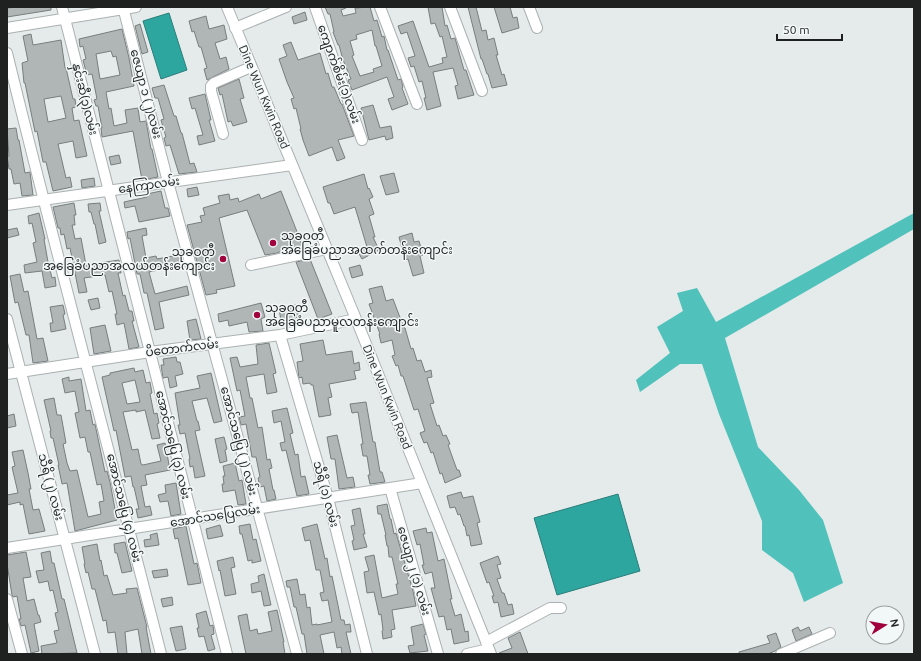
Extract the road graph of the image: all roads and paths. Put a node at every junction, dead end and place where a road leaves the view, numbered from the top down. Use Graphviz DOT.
graph roads {
  1 [pos="62,7"];
  2 [pos="136,7"];
  3 [pos="227,7"];
  4 [pos="286,7"];
  5 [pos="315,7"];
  6 [pos="380,7"];
  7 [pos="450,7"];
  8 [pos="529,7"];
  9 [pos="123,8"];
  10 [pos="65,18"];
  11 [pos="7,28"];
  12 [pos="235,28"];
  13 [pos="537,28"];
  14 [pos="7,53"];
  15 [pos="251,67"];
  16 [pos="482,91"];
  17 [pos="417,104"];
  18 [pos="223,134"];
  19 [pos="362,140"];
  20 [pos="292,165"];
  21 [pos="168,182"];
  22 [pos="108,191"];
  23 [pos="43,199"];
  24 [pos="7,205"];
  25 [pos="327,248"];
  26 [pos="251,265"];
  27 [pos="7,319"];
  28 [pos="356,319"];
  29 [pos="280,335"];
  30 [pos="212,345"];
  31 [pos="150,352"];
  32 [pos="86,361"];
  33 [pos="21,372"];
  34 [pos="7,374"];
  35 [pos="422,483"];
  36 [pos="390,488"];
  37 [pos="328,498"];
  38 [pos="257,510"];
  39 [pos="192,519"];
  40 [pos="130,529"];
  41 [pos="65,539"];
  42 [pos="7,548"];
  43 [pos="7,599"];
  44 [pos="561,608"];
  45 [pos="830,633"];
  46 [pos="489,648"];
  47 [pos="22,654"];
  48 [pos="95,654"];
  49 [pos="161,654"];
  50 [pos="227,654"];
  51 [pos="297,654"];
  52 [pos="368,654"];
  53 [pos="438,654"];
  54 [pos="467,654"];
  55 [pos="781,654"];
  1 -- 10 [label="street, နှင်းဆီ(၃)လမ်း"];
  2 -- 9 [label="street"];
  3 -- 12 [label="street, Dine Wun Kwin Road"];
  4 -- 12 [label="street"];
  5 -- 19 [label="street, ကျောက်စိမ်း(၁)လမ်း"];
  6 -- 17 [label="street"];
  7 -- 16 [label="street"];
  8 -- 13 [label="street"];
  9 -- 10 [label="street"];
  9 -- 21 [label="street, ဇေယျာ ၁ (၂)လမ်း"];
  10 -- 11 [label="street"];
  10 -- 22 [label="street, နှင်းဆီ(၃)လမ်း"];
  12 -- 15 [label="street, Dine Wun Kwin Road"];
  14 -- 23 [label="street, အောင်သပြေ (၄) လမ်း"];
  15 -- 18 [label="street"];
  15 -- 20 [label="street, Dine Wun Kwin Road"];
  20 -- 21 [label="street, နေကြာလမ်း"];
  20 -- 25 [label="street, Dine Wun Kwin Road"];
  21 -- 22 [label="street, နေကြာလမ်း"];
  21 -- 30 [label="street, ဇေယျာ ၁ (၂)လမ်း"];
  22 -- 23 [label="street, နေကြာလမ်း"];
  22 -- 31 [label="street, နှင်းဆီ(၃)လမ်း"];
  23 -- 24 [label="street, နေကြာလမ်း"];
  23 -- 32 [label="street, အောင်သပြေ (၄) လမ်း"];
  25 -- 26 [label="street"];
  25 -- 28 [label="street, Dine Wun Kwin Road"];
  27 -- 33 [label="street, သီရိ (၂) လမ်း"];
  28 -- 29 [label="street, ပိတောက်လမ်း"];
  28 -- 35 [label="street, Dine Wun Kwin Road"];
  29 -- 30 [label="street, ပိတောက်လမ်း"];
  29 -- 37 [label="street, သီရိ (၁) လမ်း"];
  30 -- 31 [label="street, ပိတောက်လမ်း"];
  30 -- 38 [label="street, အောင်သပြေ (၂) လမ်း"];
  31 -- 32 [label="street, ပိတောက်လမ်း"];
  31 -- 39 [label="street, အောင်သပြေ (၃) လမ်း"];
  32 -- 33 [label="street, ပိတောက်လမ်း"];
  32 -- 40 [label="street, အောင်သပြေ (၄) လမ်း"];
  33 -- 34 [label="street, ပိတောက်လမ်း"];
  33 -- 41 [label="street, သီရိ (၂) လမ်း"];
  35 -- 36 [label="street, အောင်သပြေလမ်း"];
  35 -- 46 [label="street, Dine Wun Kwin Road"];
  36 -- 37 [label="street, အောင်သပြေလမ်း"];
  36 -- 53 [label="street, ဇေယျာ၂ (၁) လမ်း"];
  37 -- 38 [label="street, အောင်သပြေလမ်း"];
  37 -- 52 [label="street, သီရိ (၁) လမ်း"];
  38 -- 39 [label="street, အောင်သပြေလမ်း"];
  38 -- 51 [label="street, အောင်သပြေ (၂) လမ်း"];
  39 -- 40 [label="street, အောင်သပြေလမ်း"];
  39 -- 50 [label="street, အောင်သပြေ (၃) လမ်း"];
  40 -- 41 [label="street, အောင်သပြေလမ်း"];
  40 -- 49 [label="street, အောင်သပြေ (၄) လမ်း"];
  41 -- 42 [label="street, အောင်သပြေလမ်း"];
  41 -- 48 [label="street, သီရိ (၂) လမ်း"];
  43 -- 47 [label="street"];
  44 -- 46 [label="street"];
  45 -- 55 [label="street"];
  46 -- 54 [label="street"];
}
